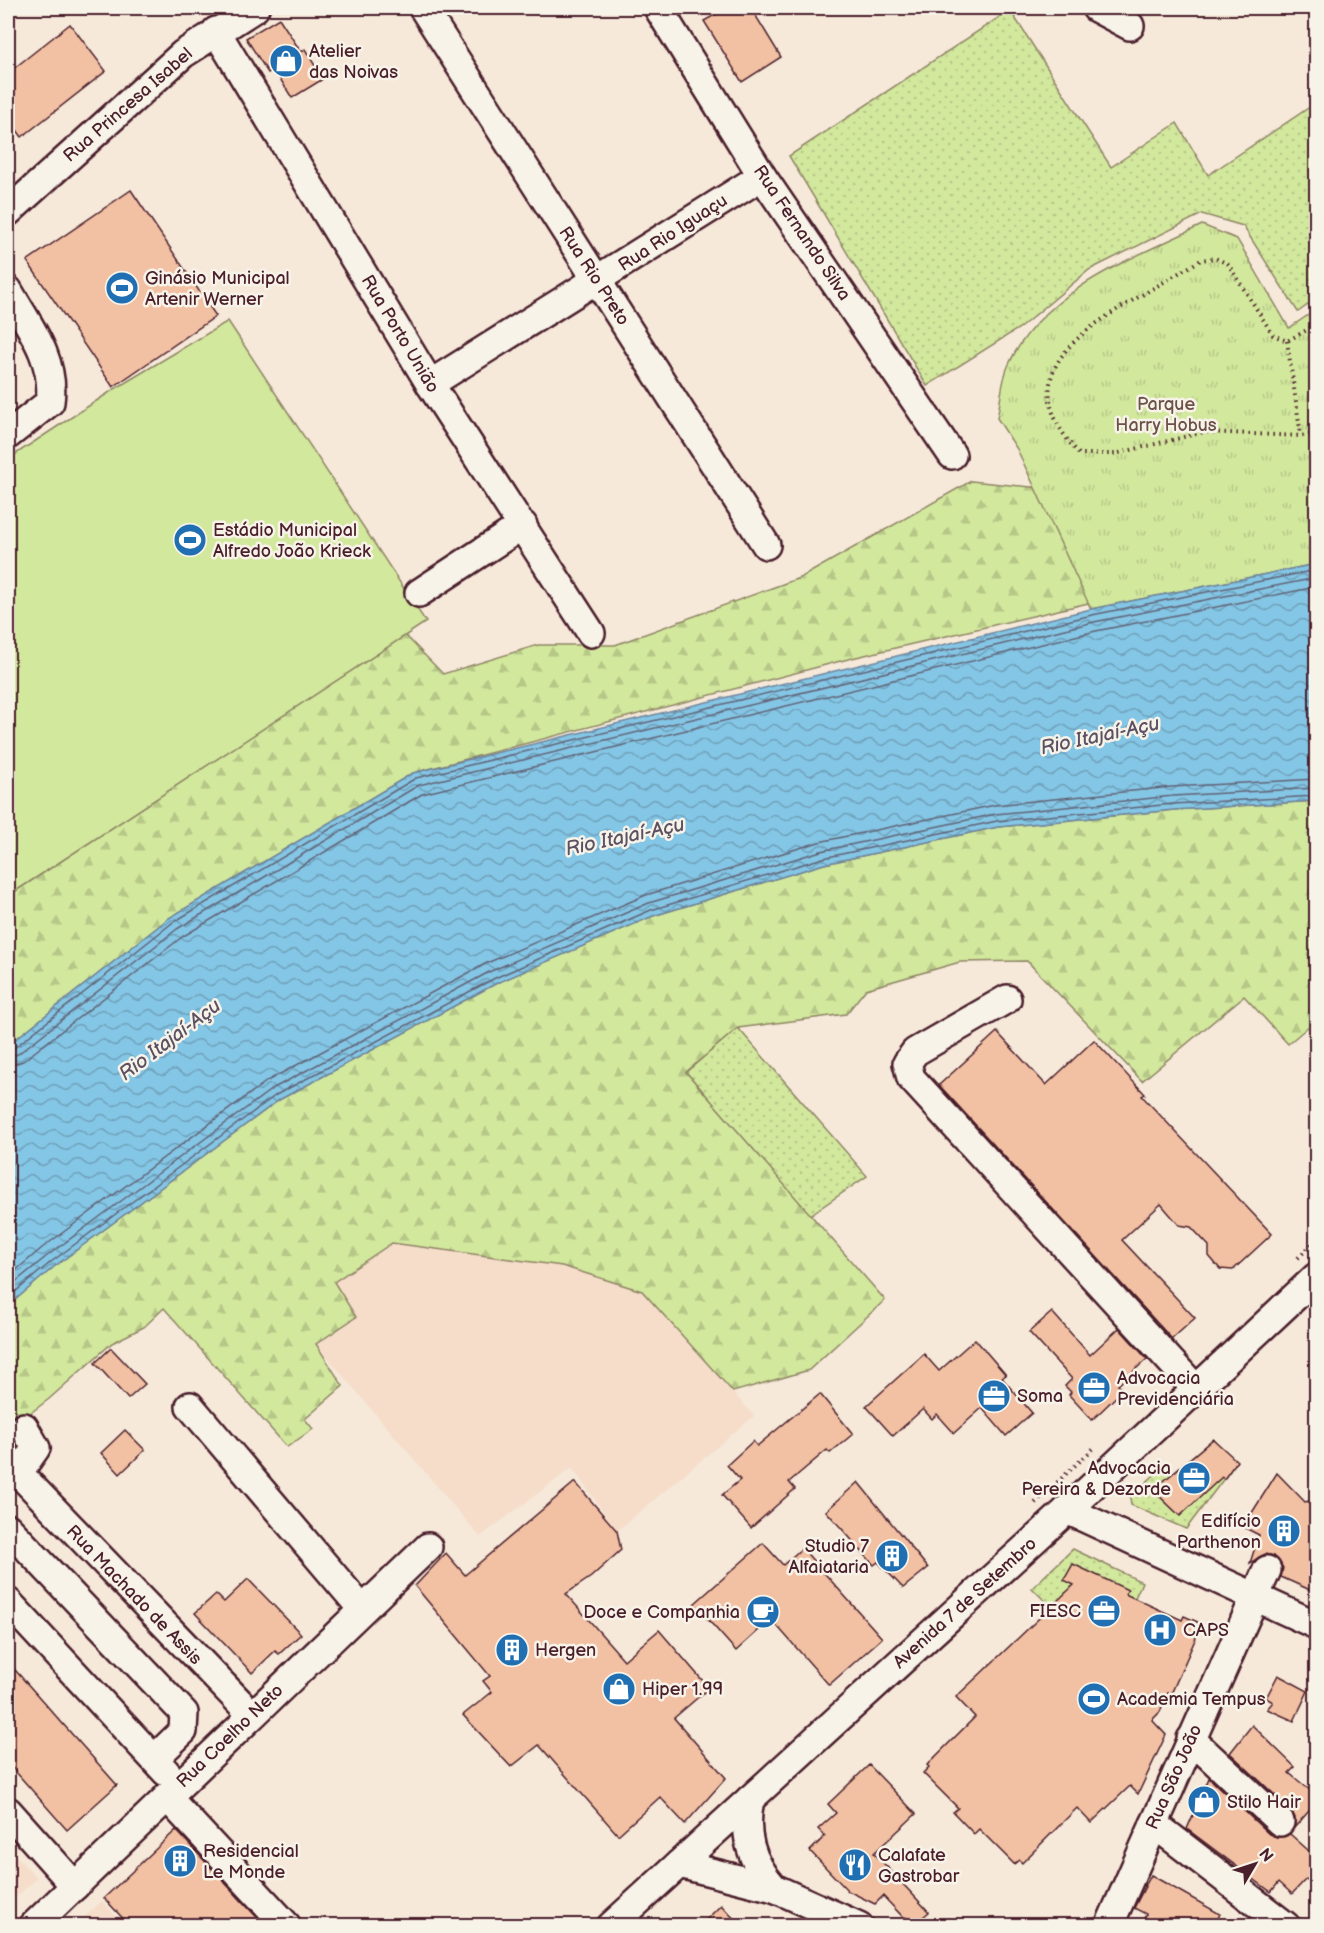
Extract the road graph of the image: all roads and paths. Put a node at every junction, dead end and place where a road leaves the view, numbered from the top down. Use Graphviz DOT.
graph roads {
  1 [pos="255,8"];
  2 [pos="423,8"];
  3 [pos="658,8"];
  4 [pos="1096,8"];
  5 [pos="1130,26"];
  6 [pos="216,31"];
  7 [pos="762,176"];
  8 [pos="8,212"];
  9 [pos="597,281"];
  10 [pos="8,290"];
  11 [pos="1317,325"];
  12 [pos="1287,341"];
  13 [pos="430,384"];
  14 [pos="1317,433"];
  15 [pos="8,435"];
  16 [pos="1301,436"];
  17 [pos="952,455"];
  18 [pos="523,525"];
  19 [pos="766,544"];
  20 [pos="419,593"];
  21 [pos="591,633"];
  22 [pos="1007,999"];
  23 [pos="1317,1277"];
  24 [pos="1196,1389"];
  25 [pos="190,1406"];
  26 [pos="24,1427"];
  27 [pos="11,1469"];
  28 [pos="1067,1510"];
  29 [pos="8,1528"];
  30 [pos="428,1547"];
  31 [pos="1267,1570"];
  32 [pos="1254,1597"];
  33 [pos="8,1602"];
  34 [pos="362,1610"];
  35 [pos="1317,1625"];
  36 [pos="252,1714"];
  37 [pos="1191,1739"];
  38 [pos="155,1758"];
  39 [pos="173,1792"];
  40 [pos="750,1799"];
  41 [pos="8,1811"];
  42 [pos="1280,1822"];
  43 [pos="1154,1824"];
  44 [pos="679,1864"];
  45 [pos="75,1886"];
  46 [pos="774,1888"];
  47 [pos="33,1926"];
  48 [pos="287,1926"];
  49 [pos="611,1926"];
  50 [pos="859,1926"];
  51 [pos="1109,1926"];
  52 [pos="1286,1926"];
  1 -- 6 [label="street, Rua Princesa Isabel"];
  2 -- 9 [label="street, Rua Rio Preto"];
  3 -- 7 [label="street, Rua Fernando Silva"];
  4 -- 5 [label="street"];
  6 -- 8 [label="street, Rua Princesa Isabel"];
  6 -- 13 [label="street, Rua Porto União"];
  7 -- 9 [label="street, Rua Rio Iguaçu"];
  7 -- 17 [label="street, Rua Fernando Silva"];
  9 -- 13 [label="street, Rua Rio Iguaçu"];
  9 -- 19 [label="street, Rua Rio Preto"];
  10 -- 15 [label="street"];
  11 -- 12 [label="path"];
  12 -- 16 [label="path"];
  12 -- 16 [label="path"];
  13 -- 18 [label="street, Rua Porto União"];
  14 -- 16 [label="path"];
  18 -- 20 [label="street"];
  18 -- 21 [label="street, Rua Porto União"];
  22 -- 24 [label="street"];
  23 -- 24 [label="street, Avenida 7 de Setembro"];
  24 -- 28 [label="street, Avenida 7 de Setembro"];
  25 -- 34 [label="street"];
  26 -- 27 [label="street"];
  27 -- 36 [label="street, Rua Machado de Assis"];
  28 -- 32 [label="street"];
  28 -- 40 [label="street, Avenida 7 de Setembro"];
  29 -- 38 [label="street"];
  30 -- 34 [label="street, Rua Coelho Neto"];
  31 -- 32 [label="street, Rua São João"];
  32 -- 35 [label="street"];
  32 -- 37 [label="street, Rua São João"];
  33 -- 38 [label="street"];
  34 -- 36 [label="street, Rua Coelho Neto"];
  36 -- 39 [label="street, Rua Coelho Neto"];
  37 -- 42 [label="street"];
  37 -- 43 [label="street, Rua São João"];
  38 -- 39 [label="street"];
  39 -- 45 [label="street, Rua Coelho Neto"];
  39 -- 48 [label="street"];
  40 -- 44 [label="street, Avenida 7 de Setembro"];
  40 -- 46 [label="street"];
  41 -- 45 [label="street"];
  43 -- 51 [label="street, Rua São João"];
  43 -- 52 [label="street"];
  44 -- 46 [label="street"];
  44 -- 49 [label="street, Avenida 7 de Setembro"];
  45 -- 47 [label="street, Rua Coelho Neto"];
  46 -- 50 [label="street"];
}
